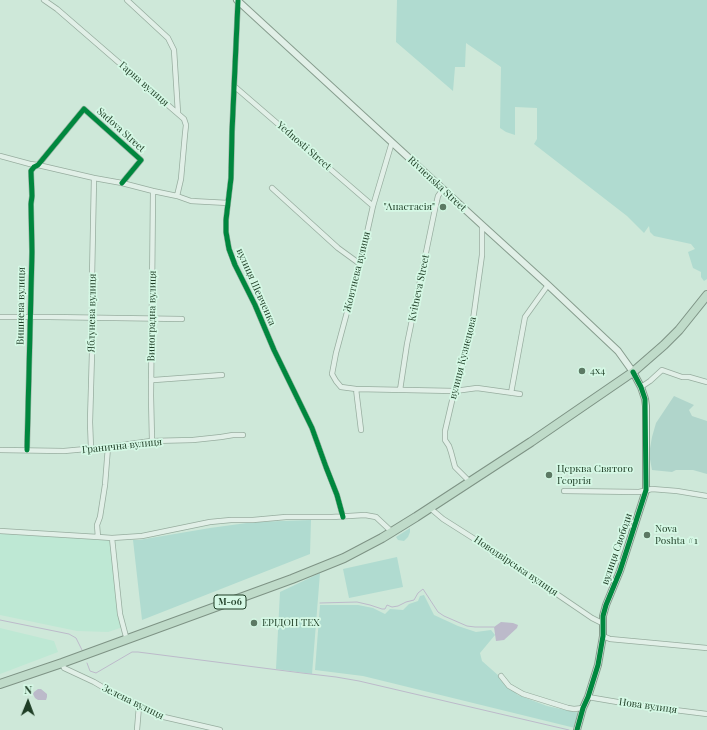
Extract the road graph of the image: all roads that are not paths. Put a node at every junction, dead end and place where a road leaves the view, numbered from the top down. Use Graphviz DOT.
graph roads {
  1 [pos="44,0"];
  2 [pos="127,0"];
  3 [pos="238,0"];
  4 [pos="234,86"];
  5 [pos="178,113"];
  6 [pos="392,142"];
  7 [pos="0,156"];
  8 [pos="38,165"];
  9 [pos="94,178"];
  10 [pos="122,183"];
  11 [pos="272,188"];
  12 [pos="443,189"];
  13 [pos="153,191"];
  14 [pos="177,196"];
  15 [pos="228,203"];
  16 [pos="373,206"];
  17 [pos="482,225"];
  18 [pos="360,264"];
  19 [pos="548,285"];
  20 [pos="707,295"];
  21 [pos="0,317"];
  22 [pos="30,317"];
  23 [pos="92,318"];
  24 [pos="152,319"];
  25 [pos="182,319"];
  26 [pos="633,372"];
  27 [pos="222,375"];
  28 [pos="151,379"];
  29 [pos="707,382"];
  30 [pos="642,388"];
  31 [pos="356,389"];
  32 [pos="400,390"];
  33 [pos="455,391"];
  34 [pos="511,393"];
  35 [pos="520,394"];
  36 [pos="360,430"];
  37 [pos="243,435"];
  38 [pos="152,441"];
  39 [pos="108,447"];
  40 [pos="91,448"];
  41 [pos="0,450"];
  42 [pos="27,450"];
  43 [pos="470,482"];
  44 [pos="646,490"];
  45 [pos="564,491"];
  46 [pos="707,496"];
  47 [pos="430,508"];
  48 [pos="343,516"];
  49 [pos="0,531"];
  50 [pos="392,532"];
  51 [pos="98,537"];
  52 [pos="112,538"];
  53 [pos="602,623"];
  54 [pos="603,636"];
  55 [pos="128,640"];
  56 [pos="707,648"];
  57 [pos="62,663"];
  58 [pos="501,676"];
  59 [pos="0,684"];
  60 [pos="588,697"];
  61 [pos="139,706"];
  62 [pos="583,708"];
  63 [pos="707,714"];
  64 [pos="137,730"];
  65 [pos="220,730"];
  66 [pos="577,730"];
  1 -- 5 [label="street, Гарна вулиця"];
  2 -- 5 [label="street"];
  3 -- 4 [label="street, вулиця Шевченка"];
  3 -- 6 [label="main road, Rivnenska Street"];
  4 -- 15 [label="street, вулиця Шевченка"];
  4 -- 16 [label="street, Yednosti Street"];
  5 -- 14 [label="street, Гарна вулиця"];
  6 -- 12 [label="main road, Rivnenska Street"];
  6 -- 16 [label="street, Жовтнева вулиця"];
  7 -- 8 [label="street"];
  8 -- 9 [label="street"];
  8 -- 10 [label="street, Sadova Street"];
  8 -- 22 [label="street, Вишнева вулиця"];
  9 -- 10 [label="street"];
  9 -- 23 [label="street, Яблунева вулиця"];
  10 -- 13 [label="street"];
  11 -- 18 [label="street"];
  12 -- 17 [label="main road, Rivnenska Street"];
  12 -- 32 [label="street, Kvitneva Street"];
  13 -- 14 [label="street"];
  13 -- 24 [label="street, Виноградна вулиця"];
  14 -- 15 [label="street"];
  15 -- 48 [label="street, вулиця Шевченка"];
  16 -- 18 [label="street, Жовтнева вулиця"];
  17 -- 19 [label="main road, Rivnenska Street"];
  17 -- 33 [label="street, вулиця Кузнєцова"];
  18 -- 31 [label="street, Жовтнева вулиця"];
  19 -- 26 [label="main road, Rivnenska Street"];
  19 -- 34 [label="street"];
  20 -- 26 [label="highway, М-06"];
  21 -- 22 [label="street"];
  22 -- 23 [label="street"];
  22 -- 42 [label="street, Вишнева вулиця"];
  23 -- 24 [label="street"];
  23 -- 40 [label="street, Яблунева вулиця"];
  24 -- 25 [label="street"];
  24 -- 28 [label="street, Виноградна вулиця"];
  26 -- 30 [label="main road, вулиця Свободи"];
  26 -- 43 [label="highway, М-06"];
  27 -- 28 [label="street"];
  28 -- 38 [label="street, Виноградна вулиця"];
  29 -- 30 [label="street"];
  30 -- 44 [label="main road, вулиця Свободи"];
  31 -- 32 [label="street, Жовтнева вулиця"];
  31 -- 36 [label="street"];
  32 -- 33 [label="street, Жовтнева вулиця"];
  33 -- 34 [label="street, Жовтнева вулиця"];
  33 -- 43 [label="street, вулиця Кузнєцова"];
  34 -- 35 [label="street, Жовтнева вулиця"];
  37 -- 38 [label="street, Гранична вулиця"];
  38 -- 39 [label="street, Гранична вулиця"];
  39 -- 40 [label="street, Гранична вулиця"];
  39 -- 51 [label="street"];
  40 -- 42 [label="street, Гранична вулиця"];
  41 -- 42 [label="street, Гранична вулиця"];
  43 -- 47 [label="highway, М-06"];
  44 -- 45 [label="street"];
  44 -- 46 [label="street"];
  44 -- 53 [label="main road, вулиця Свободи"];
  47 -- 50 [label="highway, М-06"];
  47 -- 53 [label="street, Новодвірська вулиця"];
  48 -- 50 [label="street"];
  48 -- 52 [label="street"];
  49 -- 51 [label="street"];
  50 -- 55 [label="highway, М-06"];
  51 -- 52 [label="street"];
  52 -- 55 [label="street"];
  53 -- 54 [label="main road, вулиця Свободи"];
  54 -- 56 [label="street"];
  54 -- 60 [label="main road, вулиця Свободи"];
  55 -- 57 [label="highway, М-06"];
  57 -- 59 [label="highway, М-06"];
  57 -- 61 [label="street, Зелена вулиця"];
  58 -- 62 [label="street"];
  60 -- 62 [label="main road, вулиця Свободи"];
  60 -- 63 [label="street, Нова вулиця"];
  61 -- 64 [label="street"];
  61 -- 65 [label="street, Зелена вулиця"];
  62 -- 66 [label="main road, вулиця Свободи"];
}
